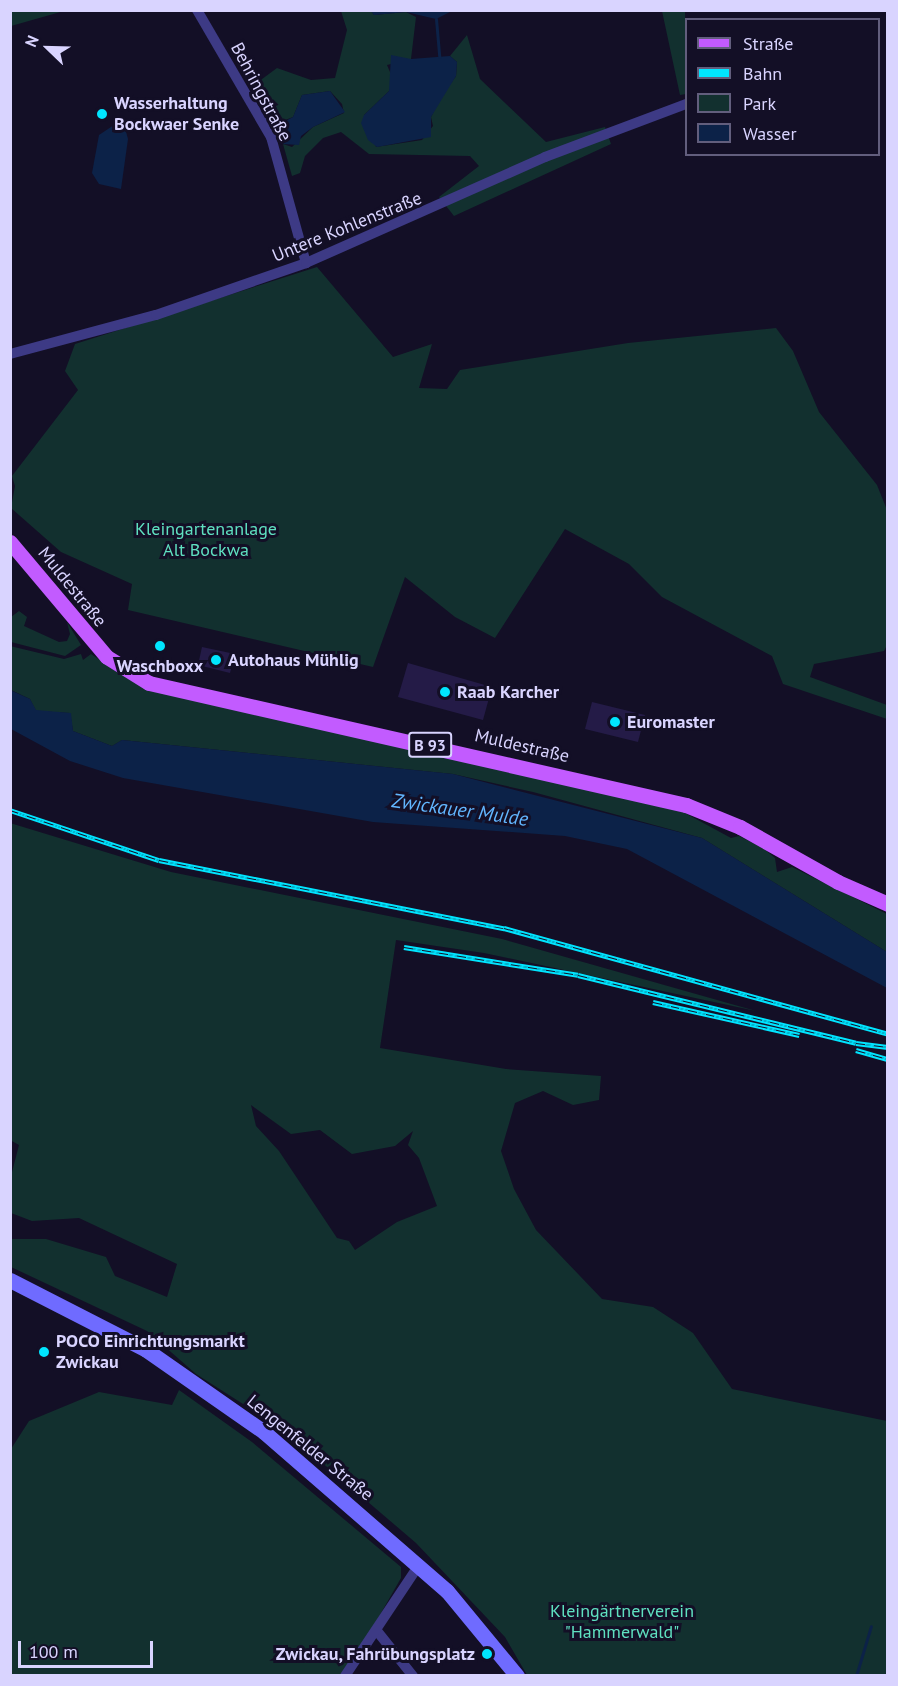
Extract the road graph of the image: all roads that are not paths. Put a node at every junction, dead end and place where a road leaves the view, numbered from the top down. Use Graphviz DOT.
graph roads {
  1 [pos="197,10"];
  2 [pos="685,105"];
  3 [pos="306,263"];
  4 [pos="10,354"];
  5 [pos="10,542"];
  6 [pos="888,904"];
  7 [pos="10,1280"];
  8 [pos="419,1565"];
  9 [pos="377,1630"];
  10 [pos="345,1676"];
  11 [pos="413,1676"];
  12 [pos="517,1676"];
  1 -- 3 [label="street, Behringstraße"];
  2 -- 3 [label="street, Untere Kohlenstraße"];
  3 -- 4 [label="street, Untere Kohlenstraße"];
  5 -- 6 [label="main road, Muldestraße / B 93"];
  7 -- 8 [label="main road, Lengenfelder Straße"];
  8 -- 9 [label="street"];
  8 -- 12 [label="main road, Lengenfelder Straße"];
  9 -- 10 [label="street"];
  9 -- 11 [label="street"];
}
